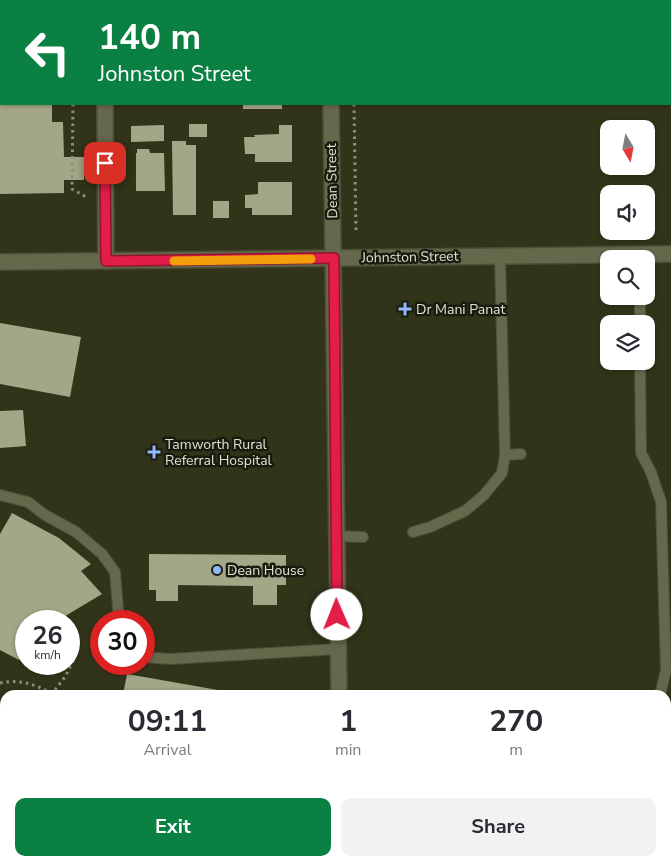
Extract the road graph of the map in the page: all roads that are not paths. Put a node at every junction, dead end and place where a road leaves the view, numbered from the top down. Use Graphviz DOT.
graph roads {
  1 [pos="105,105"];
  2 [pos="331,105"];
  3 [pos="671,254"];
  4 [pos="655,256"];
  5 [pos="500,257"];
  6 [pos="600,257"];
  7 [pos="334,258"];
  8 [pos="106,261"];
  9 [pos="0,262"];
  10 [pos="640,370"];
  11 [pos="521,454"];
  12 [pos="505,455"];
  13 [pos="0,495"];
  14 [pos="413,532"];
  15 [pos="336,536"];
  16 [pos="362,537"];
  17 [pos="118,610"];
  18 [pos="338,649"];
  19 [pos="155,658"];
  20 [pos="338,690"];
  21 [pos="661,690"];
  1 -- 8 [label="street"];
  2 -- 7 [label="street, Dean Street"];
  3 -- 4 [label="street, Johnston Street"];
  5 -- 6 [label="street, Johnston Street"];
  5 -- 7 [label="street, Johnston Street"];
  5 -- 12 [label="lane"];
  7 -- 8 [label="street, Johnston Street"];
  7 -- 15 [label="street"];
  8 -- 9 [label="street, Johnston Street"];
  10 -- 21 [label="lane"];
  11 -- 12 [label="lane"];
  12 -- 14 [label="lane"];
  13 -- 17 [label="lane"];
  15 -- 16 [label="lane"];
  15 -- 18 [label="street"];
  18 -- 19 [label="lane"];
  18 -- 20 [label="street"];
}
